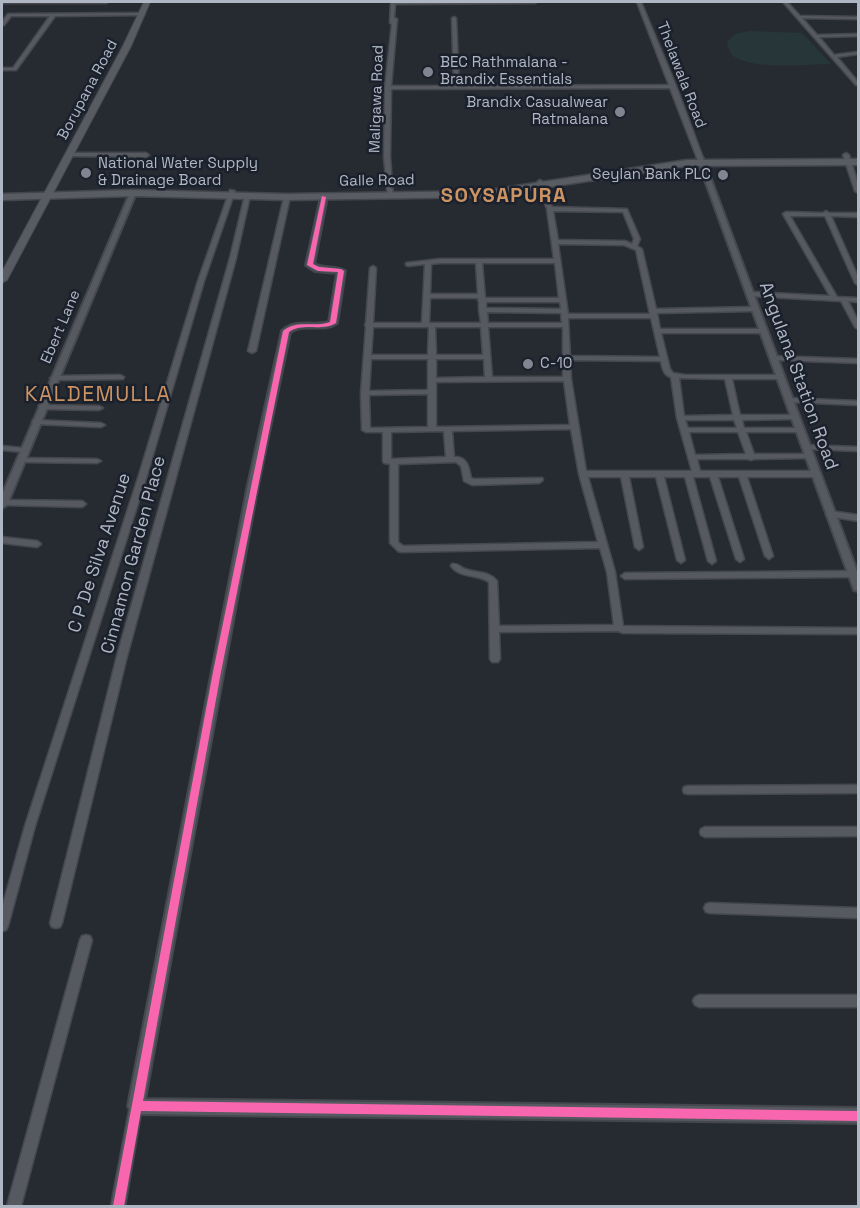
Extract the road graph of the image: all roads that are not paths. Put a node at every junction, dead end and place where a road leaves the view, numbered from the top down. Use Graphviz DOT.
graph roads {
  1 [pos="2,2"];
  2 [pos="106,2"];
  3 [pos="147,2"];
  4 [pos="393,2"];
  5 [pos="535,2"];
  6 [pos="639,2"];
  7 [pos="785,2"];
  8 [pos="142,14"];
  9 [pos="53,15"];
  10 [pos="799,17"];
  11 [pos="454,18"];
  12 [pos="858,18"];
  13 [pos="395,19"];
  14 [pos="2,24"];
  15 [pos="858,35"];
  16 [pos="816,36"];
  17 [pos="858,53"];
  18 [pos="835,56"];
  19 [pos="2,69"];
  20 [pos="858,74"];
  21 [pos="849,75"];
  22 [pos="858,84"];
  23 [pos="673,86"];
  24 [pos="457,87"];
  25 [pos="388,88"];
  26 [pos="69,155"];
  27 [pos="146,155"];
  28 [pos="858,156"];
  29 [pos="847,158"];
  30 [pos="701,160"];
  31 [pos="858,162"];
  32 [pos="542,184"];
  33 [pos="858,191"];
  34 [pos="2,192"];
  35 [pos="50,193"];
  36 [pos="133,193"];
  37 [pos="232,193"];
  38 [pos="390,193"];
  39 [pos="247,196"];
  40 [pos="2,197"];
  41 [pos="287,197"];
  42 [pos="324,197"];
  43 [pos="550,208"];
  44 [pos="826,213"];
  45 [pos="858,215"];
  46 [pos="555,242"];
  47 [pos="634,245"];
  48 [pos="479,261"];
  49 [pos="558,261"];
  50 [pos="428,262"];
  51 [pos="408,264"];
  52 [pos="373,268"];
  53 [pos="2,280"];
  54 [pos="858,283"];
  55 [pos="750,294"];
  56 [pos="426,296"];
  57 [pos="481,298"];
  58 [pos="835,299"];
  59 [pos="563,300"];
  60 [pos="844,300"];
  61 [pos="858,300"];
  62 [pos="755,309"];
  63 [pos="482,310"];
  64 [pos="565,313"];
  65 [pos="654,314"];
  66 [pos="368,325"];
  67 [pos="428,325"];
  68 [pos="483,325"];
  69 [pos="566,325"];
  70 [pos="858,327"];
  71 [pos="658,331"];
  72 [pos="764,331"];
  73 [pos="252,351"];
  74 [pos="368,357"];
  75 [pos="430,357"];
  76 [pos="487,357"];
  77 [pos="567,358"];
  78 [pos="774,358"];
  79 [pos="664,359"];
  80 [pos="858,361"];
  81 [pos="120,377"];
  82 [pos="675,377"];
  83 [pos="728,377"];
  84 [pos="781,377"];
  85 [pos="54,378"];
  86 [pos="567,379"];
  87 [pos="431,380"];
  88 [pos="489,380"];
  89 [pos="431,392"];
  90 [pos="365,393"];
  91 [pos="789,400"];
  92 [pos="858,403"];
  93 [pos="42,406"];
  94 [pos="99,408"];
  95 [pos="737,417"];
  96 [pos="794,417"];
  97 [pos="681,418"];
  98 [pos="36,422"];
  99 [pos="101,425"];
  100 [pos="574,427"];
  101 [pos="432,429"];
  102 [pos="448,429"];
  103 [pos="742,429"];
  104 [pos="387,430"];
  105 [pos="685,430"];
  106 [pos="800,430"];
  107 [pos="2,448"];
  108 [pos="858,449"];
  109 [pos="23,450"];
  110 [pos="808,452"];
  111 [pos="692,457"];
  112 [pos="751,458"];
  113 [pos="450,459"];
  114 [pos="21,460"];
  115 [pos="97,461"];
  116 [pos="394,462"];
  117 [pos="582,474"];
  118 [pos="625,474"];
  119 [pos="817,474"];
  120 [pos="660,475"];
  121 [pos="693,475"];
  122 [pos="714,475"];
  123 [pos="742,475"];
  124 [pos="539,480"];
  125 [pos="2,503"];
  126 [pos="82,504"];
  127 [pos="830,514"];
  128 [pos="858,518"];
  129 [pos="2,540"];
  130 [pos="37,544"];
  131 [pos="604,546"];
  132 [pos="639,547"];
  133 [pos="769,556"];
  134 [pos="740,559"];
  135 [pos="681,560"];
  136 [pos="712,561"];
  137 [pos="455,566"];
  138 [pos="854,574"];
  139 [pos="625,576"];
  140 [pos="858,587"];
  141 [pos="619,628"];
  142 [pos="495,629"];
  143 [pos="858,631"];
  144 [pos="495,659"];
  145 [pos="858,789"];
  146 [pos="688,790"];
  147 [pos="705,832"];
  148 [pos="858,832"];
  149 [pos="710,908"];
  150 [pos="858,913"];
  151 [pos="56,923"];
  152 [pos="2,926"];
  153 [pos="86,940"];
  154 [pos="699,1001"];
  155 [pos="858,1001"];
  156 [pos="136,1106"];
  157 [pos="858,1116"];
  158 [pos="14,1206"];
  159 [pos="118,1206"];
  1 -- 2 [label="street"];
  3 -- 8 [label="main road, Borupana Road"];
  4 -- 5 [label="street"];
  4 -- 25 [label="street, Maligawa Road"];
  6 -- 23 [label="street, Thelawala Road"];
  7 -- 10 [label="street"];
  8 -- 9 [label="street"];
  8 -- 26 [label="main road, Borupana Road"];
  9 -- 14 [label="street"];
  9 -- 19 [label="street"];
  10 -- 12 [label="street"];
  10 -- 16 [label="street"];
  11 -- 24 [label="street"];
  13 -- 25 [label="street"];
  15 -- 16 [label="street"];
  16 -- 18 [label="street"];
  17 -- 18 [label="street"];
  18 -- 21 [label="street"];
  20 -- 21 [label="street"];
  21 -- 22 [label="street"];
  23 -- 24 [label="street"];
  23 -- 30 [label="street, Thelawala Road"];
  24 -- 25 [label="street"];
  25 -- 38 [label="street, Maligawa Road"];
  26 -- 27 [label="street"];
  26 -- 35 [label="main road, Borupana Road"];
  28 -- 29 [label="highway, Galle Road"];
  29 -- 30 [label="highway, Galle Road"];
  29 -- 31 [label="highway, Galle Road"];
  29 -- 33 [label="street"];
  30 -- 32 [label="highway, Galle Road"];
  30 -- 55 [label="street, Angulana Station Road"];
  32 -- 38 [label="highway, Galle Road"];
  32 -- 43 [label="street"];
  34 -- 35 [label="highway, Galle Road"];
  35 -- 36 [label="highway, Galle Road"];
  35 -- 37 [label="highway, Galle Road"];
  35 -- 40 [label="highway, Galle Road"];
  35 -- 53 [label="main road, Borupana Road"];
  36 -- 37 [label="highway, Galle Road"];
  36 -- 85 [label="street, Ebert Lane"];
  37 -- 38 [label="highway, Galle Road"];
  37 -- 39 [label="highway, Galle Road"];
  37 -- 152 [label="street, C P De Silva Avenue"];
  38 -- 42 [label="highway, Galle Road"];
  39 -- 41 [label="highway, Galle Road"];
  39 -- 151 [label="street, Cinnamon Garden Place"];
  41 -- 42 [label="highway, Galle Road"];
  41 -- 73 [label="street"];
  42 -- 156 [label="street"];
  43 -- 46 [label="street"];
  43 -- 47 [label="street"];
  44 -- 45 [label="street"];
  44 -- 54 [label="street"];
  44 -- 58 [label="street"];
  46 -- 47 [label="street"];
  46 -- 49 [label="street"];
  47 -- 65 [label="street"];
  48 -- 49 [label="street"];
  48 -- 50 [label="street"];
  48 -- 57 [label="street"];
  49 -- 59 [label="street"];
  50 -- 51 [label="street"];
  50 -- 56 [label="street"];
  52 -- 66 [label="street"];
  55 -- 58 [label="street"];
  55 -- 62 [label="street, Angulana Station Road"];
  56 -- 57 [label="street"];
  56 -- 67 [label="street"];
  57 -- 59 [label="street"];
  57 -- 63 [label="street"];
  58 -- 60 [label="street"];
  59 -- 64 [label="street"];
  60 -- 61 [label="street"];
  60 -- 70 [label="street"];
  62 -- 65 [label="street"];
  62 -- 72 [label="street, Angulana Station Road"];
  63 -- 64 [label="street"];
  63 -- 68 [label="street"];
  64 -- 65 [label="street"];
  64 -- 69 [label="street"];
  65 -- 71 [label="street"];
  66 -- 67 [label="street"];
  66 -- 74 [label="street"];
  67 -- 68 [label="street"];
  67 -- 75 [label="street"];
  68 -- 69 [label="street"];
  68 -- 76 [label="street"];
  69 -- 77 [label="street"];
  71 -- 72 [label="street"];
  71 -- 79 [label="street"];
  72 -- 78 [label="street, Angulana Station Road"];
  74 -- 75 [label="street"];
  74 -- 90 [label="street"];
  75 -- 76 [label="street"];
  75 -- 87 [label="street"];
  76 -- 88 [label="street"];
  77 -- 79 [label="street"];
  77 -- 86 [label="street"];
  78 -- 80 [label="street"];
  78 -- 84 [label="street, Angulana Station Road"];
  79 -- 82 [label="street"];
  81 -- 85 [label="street"];
  82 -- 83 [label="street"];
  82 -- 97 [label="street"];
  83 -- 84 [label="street"];
  83 -- 95 [label="street"];
  84 -- 91 [label="street, Angulana Station Road"];
  85 -- 93 [label="street, Ebert Lane"];
  86 -- 88 [label="street"];
  86 -- 100 [label="street"];
  87 -- 88 [label="street"];
  87 -- 89 [label="street"];
  89 -- 90 [label="street"];
  89 -- 101 [label="street"];
  90 -- 104 [label="street"];
  91 -- 92 [label="street"];
  91 -- 96 [label="street, Angulana Station Road"];
  93 -- 94 [label="street"];
  93 -- 98 [label="street, Ebert Lane"];
  95 -- 96 [label="street"];
  95 -- 97 [label="street"];
  95 -- 103 [label="street"];
  96 -- 106 [label="street, Angulana Station Road"];
  97 -- 105 [label="street"];
  98 -- 99 [label="street"];
  98 -- 109 [label="street, Ebert Lane"];
  100 -- 102 [label="street"];
  100 -- 117 [label="street"];
  101 -- 102 [label="street"];
  101 -- 104 [label="street"];
  102 -- 113 [label="street"];
  103 -- 105 [label="street"];
  103 -- 106 [label="street"];
  103 -- 112 [label="street"];
  104 -- 116 [label="street"];
  105 -- 111 [label="street"];
  106 -- 110 [label="street, Angulana Station Road"];
  107 -- 109 [label="street"];
  108 -- 110 [label="street"];
  109 -- 114 [label="street, Ebert Lane"];
  110 -- 112 [label="street"];
  110 -- 119 [label="street, Angulana Station Road"];
  111 -- 112 [label="street"];
  111 -- 121 [label="street"];
  113 -- 116 [label="street"];
  113 -- 124 [label="street"];
  114 -- 115 [label="street"];
  114 -- 125 [label="street, Ebert Lane"];
  116 -- 131 [label="street"];
  117 -- 118 [label="street"];
  117 -- 131 [label="street"];
  118 -- 120 [label="street"];
  118 -- 132 [label="street"];
  119 -- 123 [label="street"];
  119 -- 127 [label="street, Angulana Station Road"];
  120 -- 121 [label="street"];
  120 -- 135 [label="street"];
  121 -- 122 [label="street"];
  121 -- 136 [label="street"];
  122 -- 123 [label="street"];
  122 -- 134 [label="street"];
  123 -- 133 [label="street"];
  125 -- 126 [label="street"];
  127 -- 128 [label="street"];
  127 -- 138 [label="street, Angulana Station Road"];
  129 -- 130 [label="street"];
  131 -- 141 [label="street"];
  137 -- 142 [label="street"];
  138 -- 139 [label="street"];
  138 -- 140 [label="street, Angulana Station Road"];
  141 -- 142 [label="street"];
  141 -- 143 [label="street"];
  142 -- 144 [label="street"];
  145 -- 146 [label="street"];
  147 -- 148 [label="street"];
  149 -- 150 [label="street"];
  153 -- 158 [label="street"];
  154 -- 155 [label="street"];
  156 -- 157 [label="street"];
  156 -- 159 [label="street"];
}
